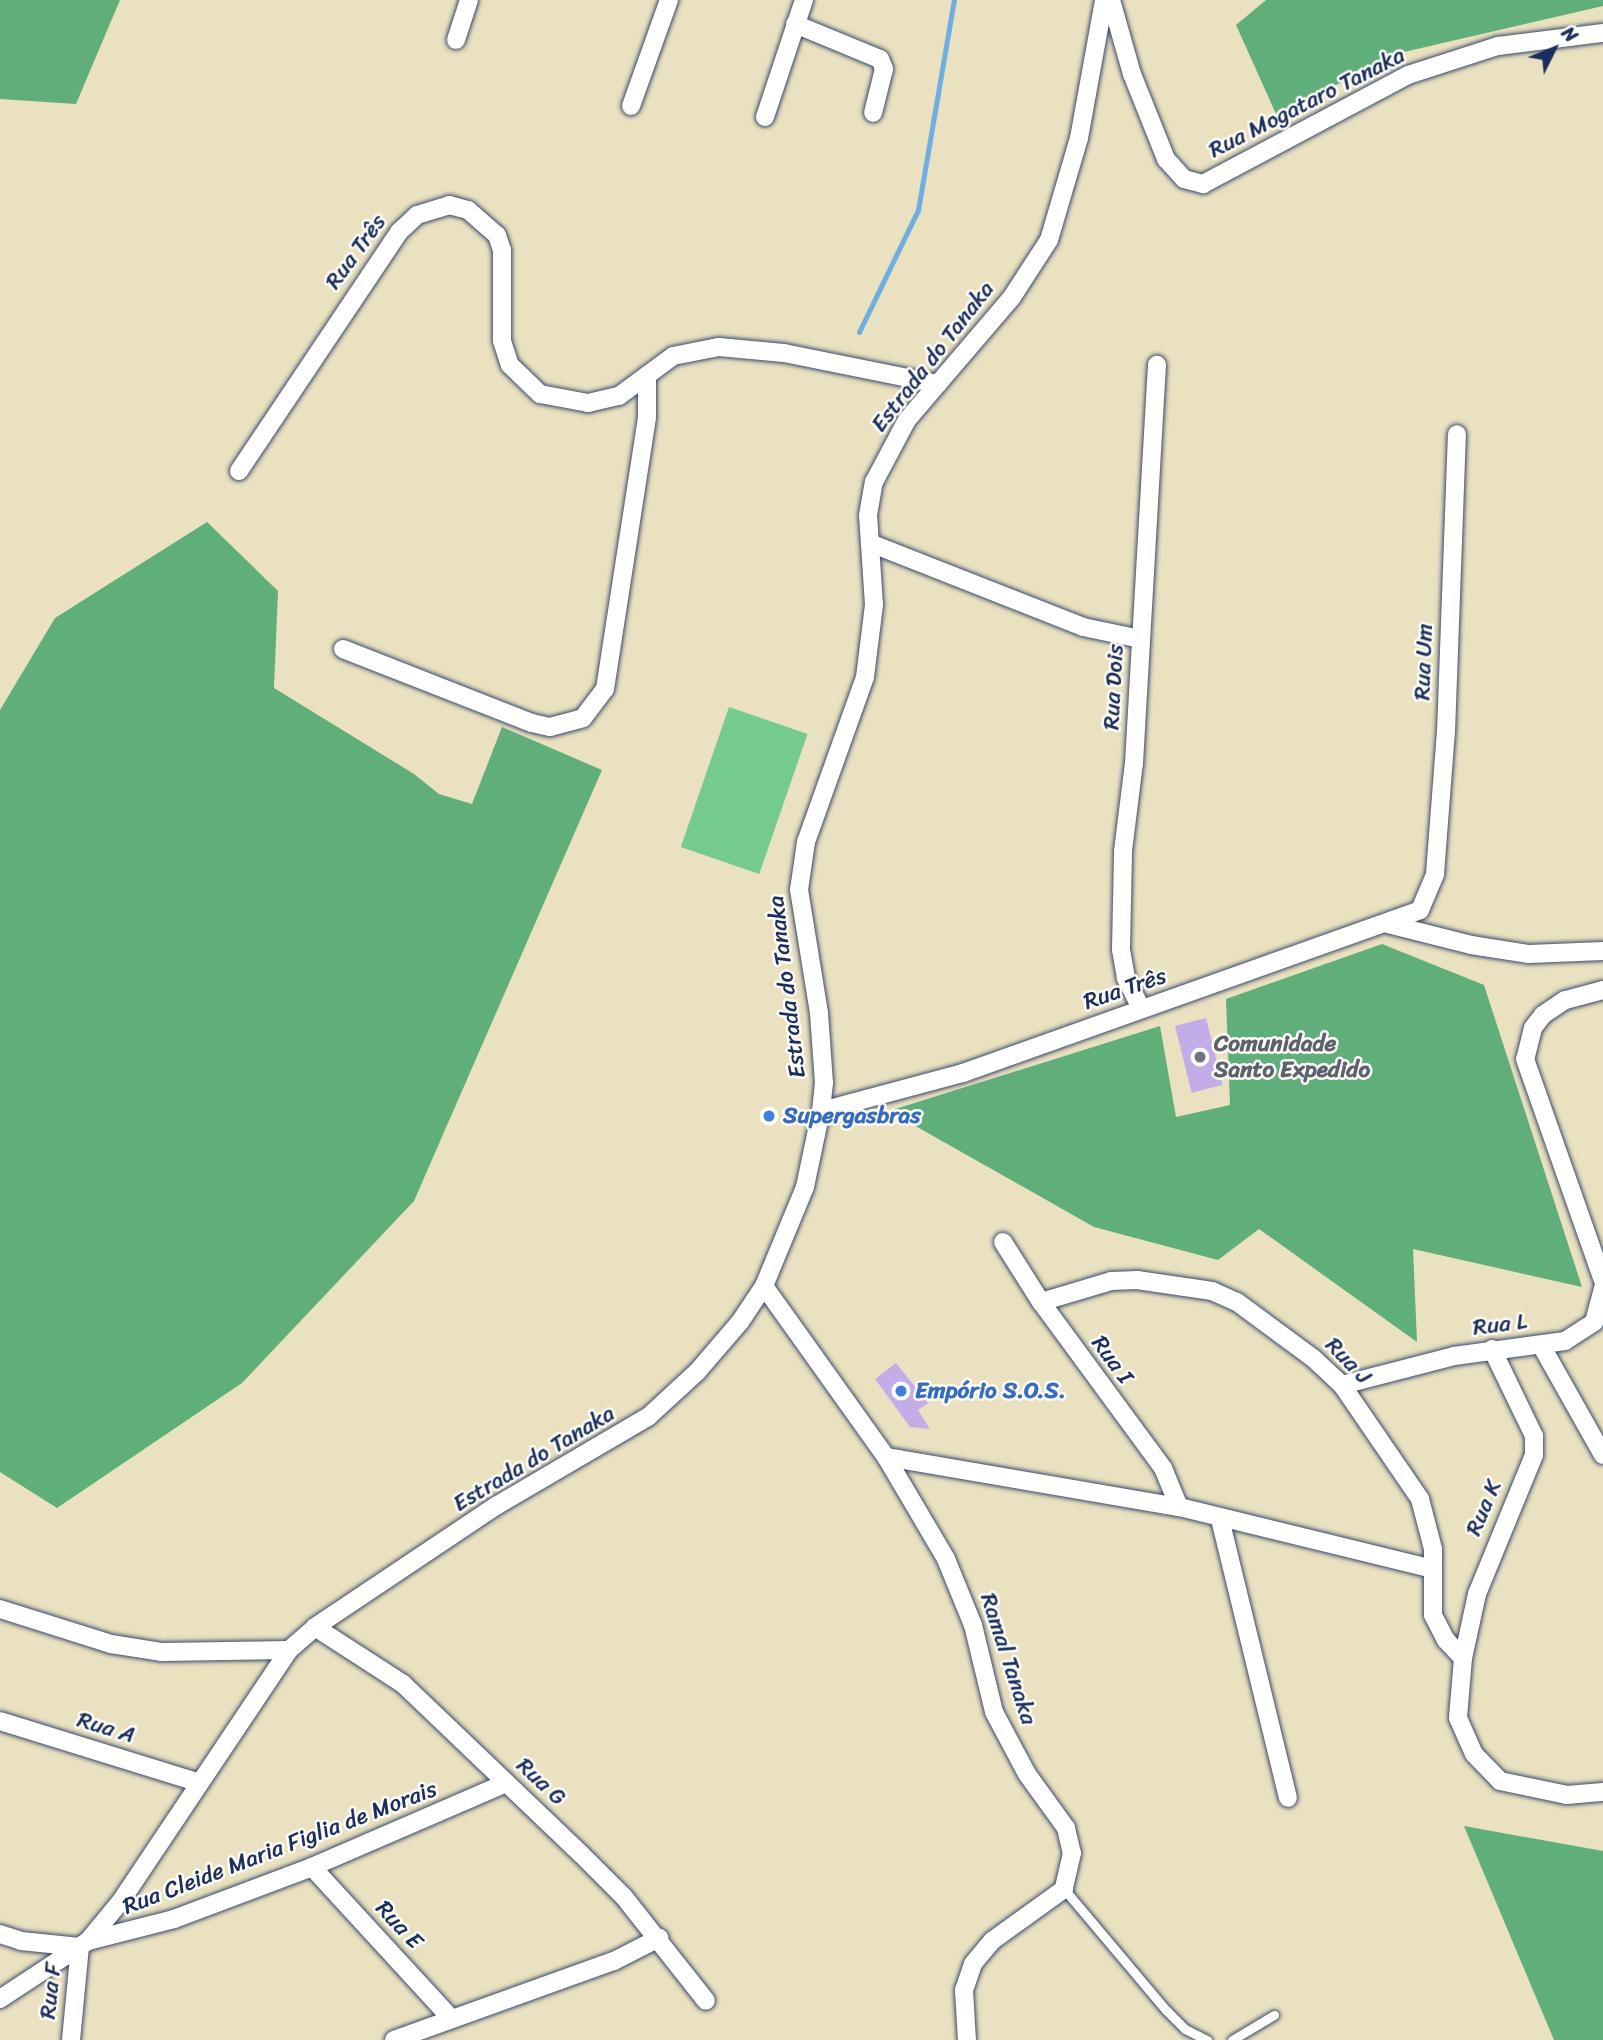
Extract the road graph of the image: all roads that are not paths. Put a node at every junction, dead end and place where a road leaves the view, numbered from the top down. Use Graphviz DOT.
graph roads {
  1 [pos="469,0"];
  2 [pos="669,0"];
  3 [pos="804,0"];
  4 [pos="1104,0"];
  5 [pos="1111,0"];
  6 [pos="796,24"];
  7 [pos="1603,33"];
  8 [pos="456,40"];
  9 [pos="631,106"];
  10 [pos="873,113"];
  11 [pos="765,117"];
  12 [pos="1157,365"];
  13 [pos="647,375"];
  14 [pos="938,384"];
  15 [pos="1457,434"];
  16 [pos="239,471"];
  17 [pos="870,543"];
  18 [pos="1141,639"];
  19 [pos="343,649"];
  20 [pos="1431,890"];
  21 [pos="1388,924"];
  22 [pos="1603,951"];
  23 [pos="1603,990"];
  24 [pos="1141,1008"];
  25 [pos="821,1111"];
  26 [pos="1003,1242"];
  27 [pos="1603,1280"];
  28 [pos="764,1286"];
  29 [pos="1603,1288"];
  30 [pos="1041,1302"];
  31 [pos="1541,1345"];
  32 [pos="1492,1349"];
  33 [pos="1342,1385"];
  34 [pos="1603,1455"];
  35 [pos="886,1457"];
  36 [pos="1179,1507"];
  37 [pos="1220,1519"];
  38 [pos="1433,1569"];
  39 [pos="0,1609"];
  40 [pos="315,1627"];
  41 [pos="289,1650"];
  42 [pos="1463,1658"];
  43 [pos="0,1721"];
  44 [pos="197,1782"];
  45 [pos="506,1783"];
  46 [pos="1603,1792"];
  47 [pos="1289,1798"];
  48 [pos="312,1867"];
  49 [pos="1064,1889"];
  50 [pos="0,1934"];
  51 [pos="659,1938"];
  52 [pos="84,1945"];
  53 [pos="0,1999"];
  54 [pos="706,2001"];
  55 [pos="1274,2015"];
  56 [pos="450,2017"];
  57 [pos="71,2040"];
  58 [pos="394,2040"];
  59 [pos="967,2040"];
  60 [pos="1207,2040"];
  61 [pos="1232,2040"];
  1 -- 8 [label="street"];
  2 -- 9 [label="street"];
  3 -- 6 [label="street"];
  4 -- 14 [label="street, Estrada do Tanaka"];
  5 -- 7 [label="street, Rua Mogataro Tanaka"];
  6 -- 10 [label="street"];
  6 -- 11 [label="street"];
  12 -- 18 [label="street, Rua Dois"];
  13 -- 14 [label="street, Rua Três"];
  13 -- 16 [label="street, Rua Três"];
  13 -- 19 [label="street"];
  14 -- 17 [label="street, Estrada do Tanaka"];
  15 -- 20 [label="street, Rua Um"];
  17 -- 18 [label="street"];
  17 -- 25 [label="street, Estrada do Tanaka"];
  18 -- 24 [label="street, Rua Dois"];
  20 -- 21 [label="street, Rua Três"];
  21 -- 22 [label="street"];
  21 -- 24 [label="street, Rua Três"];
  23 -- 27 [label="street"];
  24 -- 25 [label="street, Rua Três"];
  25 -- 28 [label="street, Estrada do Tanaka"];
  26 -- 30 [label="street, Rua I"];
  28 -- 35 [label="street, Ramal Tanaka"];
  28 -- 40 [label="street, Estrada do Tanaka"];
  29 -- 31 [label="street"];
  30 -- 33 [label="street, Rua J"];
  30 -- 36 [label="street, Rua I"];
  31 -- 32 [label="street, Rua L"];
  31 -- 34 [label="street, Rua L"];
  32 -- 33 [label="street, Rua L"];
  32 -- 42 [label="street, Rua K"];
  33 -- 38 [label="street, Rua J"];
  35 -- 36 [label="street"];
  35 -- 49 [label="street, Ramal Tanaka"];
  36 -- 37 [label="street"];
  37 -- 38 [label="street"];
  37 -- 47 [label="street"];
  38 -- 42 [label="street, Rua J"];
  39 -- 41 [label="street"];
  40 -- 41 [label="street, Estrada do Tanaka"];
  40 -- 45 [label="street, Rua G"];
  41 -- 44 [label="street, Estrada do Tanaka"];
  42 -- 46 [label="street, Rua K"];
  43 -- 44 [label="street, Rua A"];
  44 -- 52 [label="street, Estrada do Tanaka"];
  45 -- 48 [label="street, Rua Cleide Maria Figlia de Morais"];
  45 -- 51 [label="street, Rua G"];
  48 -- 52 [label="street, Rua Cleide Maria Figlia de Morais"];
  48 -- 56 [label="street, Rua E"];
  49 -- 59 [label="street"];
  49 -- 60 [label="lane"];
  50 -- 52 [label="street"];
  51 -- 54 [label="street, Rua G"];
  51 -- 56 [label="street"];
  52 -- 53 [label="street, Rua Cleide Maria Figlia de Morais"];
  52 -- 57 [label="street, Rua F"];
  55 -- 61 [label="lane"];
  56 -- 58 [label="street"];
}
